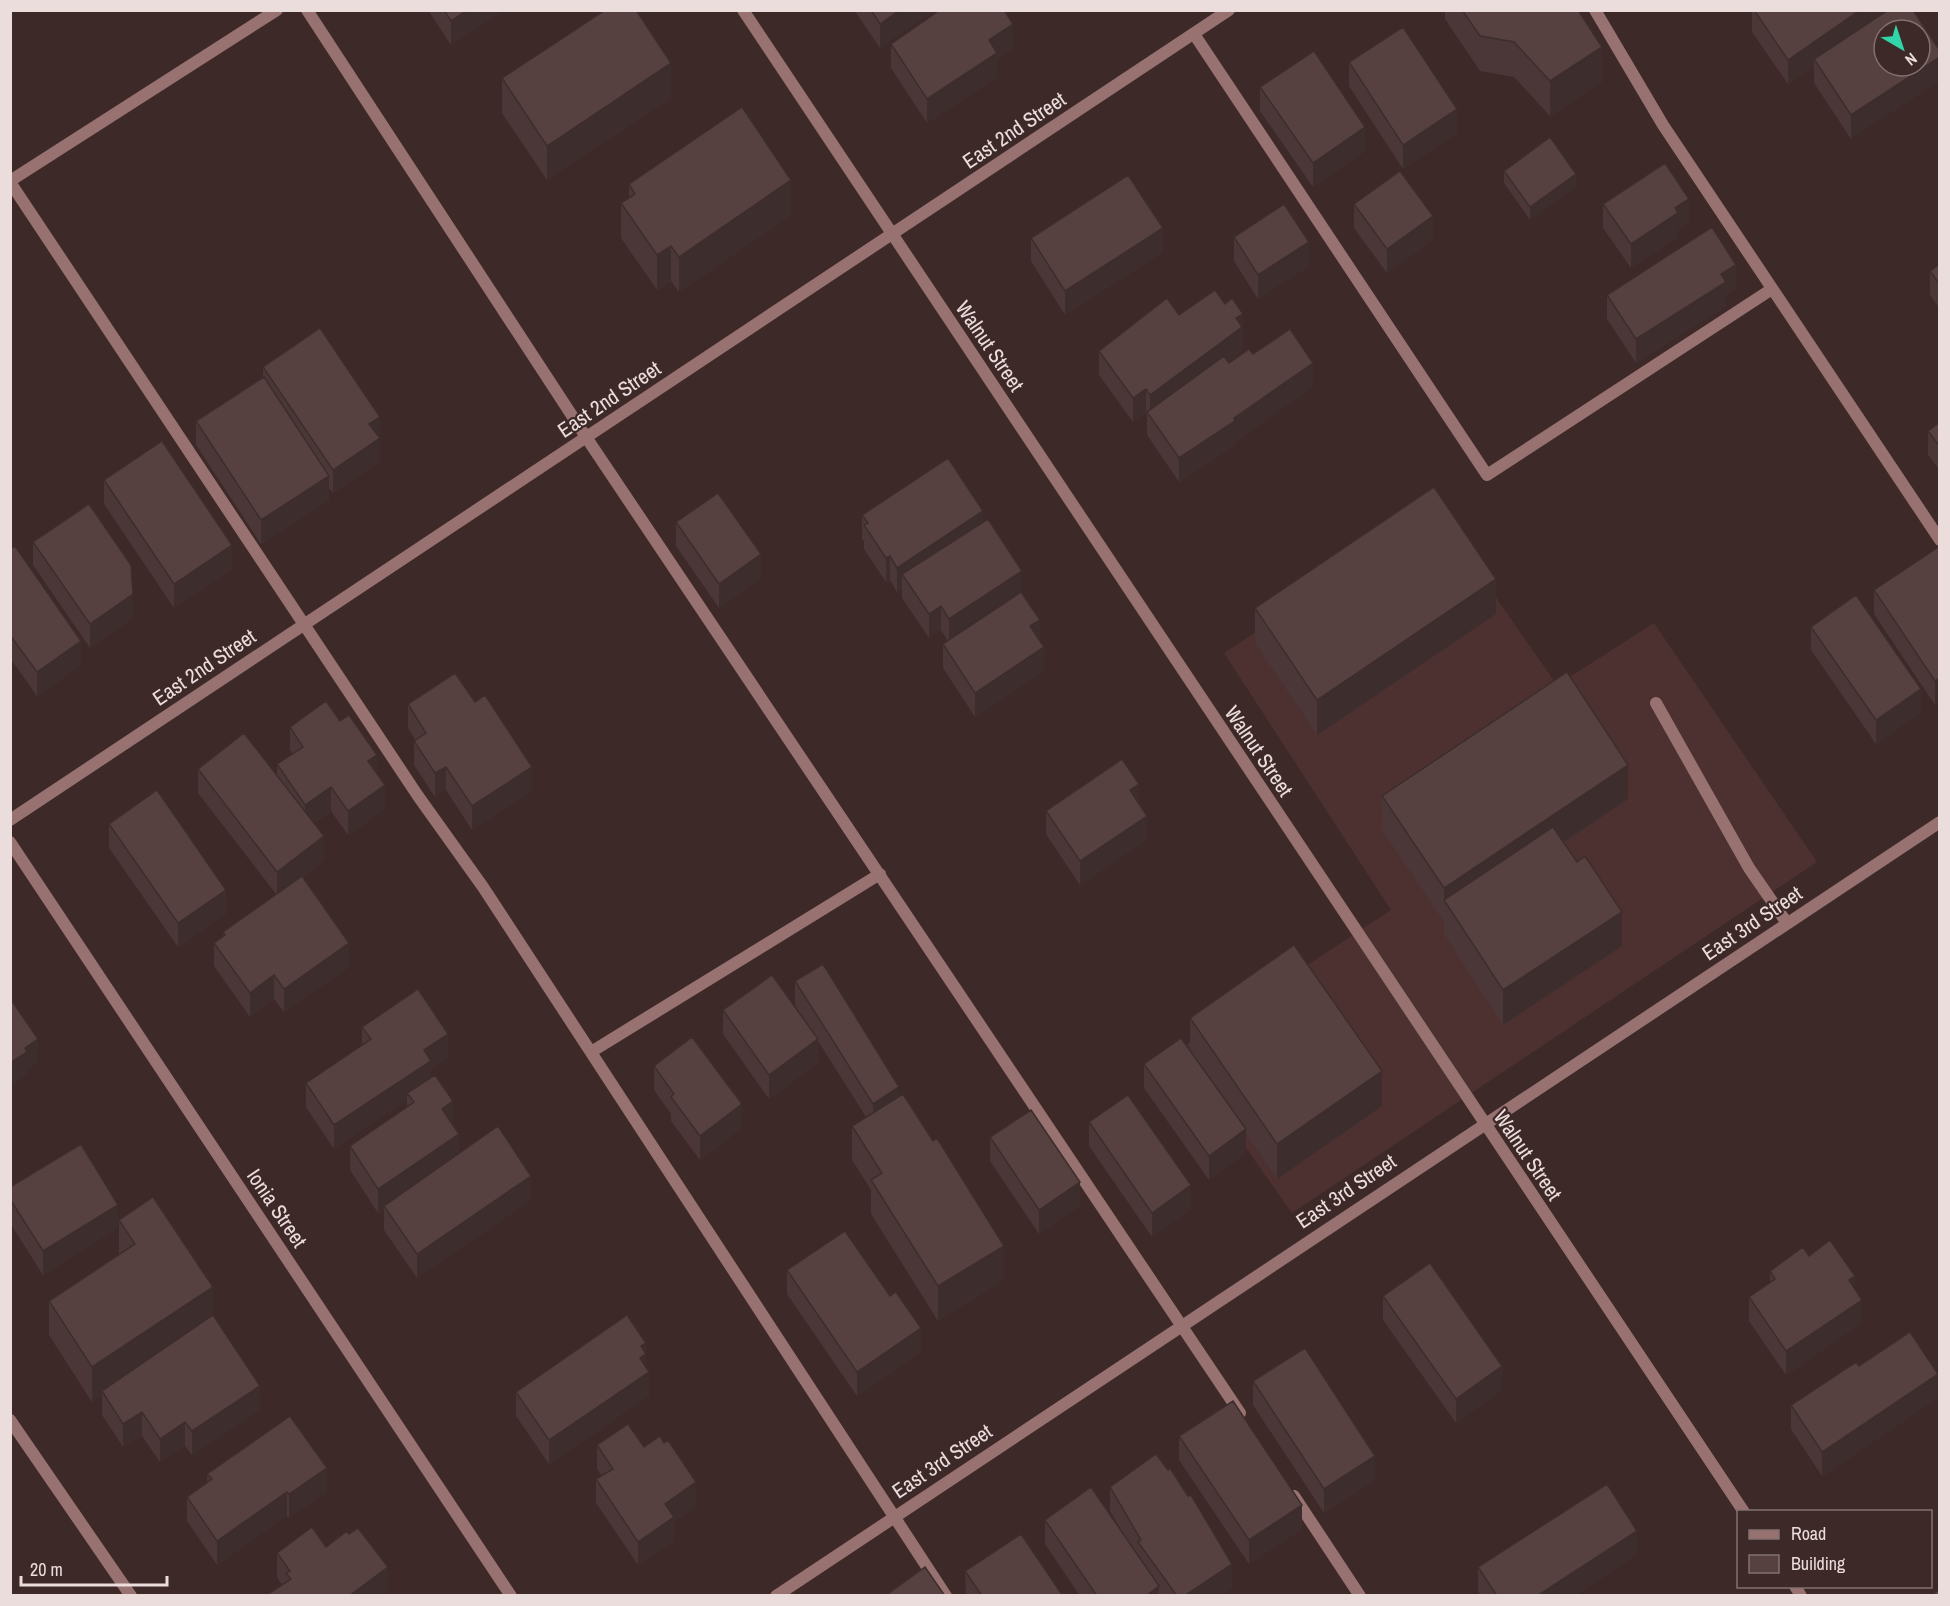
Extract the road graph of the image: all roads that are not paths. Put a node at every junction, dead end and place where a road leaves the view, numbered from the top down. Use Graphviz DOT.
graph roads {
  1 [pos="278,10"];
  2 [pos="307,10"];
  3 [pos="743,10"];
  4 [pos="1229,10"];
  5 [pos="1595,10"];
  6 [pos="1194,34"];
  7 [pos="10,182"];
  8 [pos="893,234"];
  9 [pos="1772,289"];
  10 [pos="586,437"];
  11 [pos="1940,540"];
  12 [pos="304,624"];
  13 [pos="1656,703"];
  14 [pos="10,820"];
  15 [pos="1940,822"];
  16 [pos="10,843"];
  17 [pos="880,874"];
  18 [pos="1787,923"];
  19 [pos="591,1052"];
  20 [pos="1484,1124"];
  21 [pos="1182,1325"];
  22 [pos="10,1420"];
  23 [pos="1250,1428"];
  24 [pos="1288,1487"];
  25 [pos="1743,1510"];
  26 [pos="894,1517"];
  27 [pos="131,1596"];
  28 [pos="511,1596"];
  29 [pos="776,1596"];
  30 [pos="946,1596"];
  31 [pos="1359,1596"];
  1 -- 7 [label="street"];
  2 -- 10 [label="street"];
  3 -- 8 [label="street, Walnut Street"];
  4 -- 6 [label="street, East 2nd Street"];
  5 -- 9 [label="street"];
  6 -- 8 [label="street, East 2nd Street"];
  6 -- 9 [label="street"];
  7 -- 12 [label="street"];
  8 -- 10 [label="street, East 2nd Street"];
  8 -- 20 [label="street, Walnut Street"];
  9 -- 11 [label="street"];
  10 -- 12 [label="street, East 2nd Street"];
  10 -- 17 [label="street"];
  12 -- 14 [label="street, East 2nd Street"];
  12 -- 19 [label="street"];
  13 -- 18 [label="street"];
  15 -- 18 [label="street, East 3rd Street"];
  16 -- 28 [label="street, Ionia Street"];
  17 -- 19 [label="street"];
  17 -- 21 [label="street"];
  18 -- 20 [label="street, East 3rd Street"];
  19 -- 26 [label="street"];
  20 -- 21 [label="street, East 3rd Street"];
  20 -- 25 [label="street, Walnut Street"];
  21 -- 23 [label="street"];
  21 -- 26 [label="street, East 3rd Street"];
  22 -- 27 [label="street"];
  24 -- 31 [label="street"];
  26 -- 29 [label="street, East 3rd Street"];
  26 -- 30 [label="street"];
}
